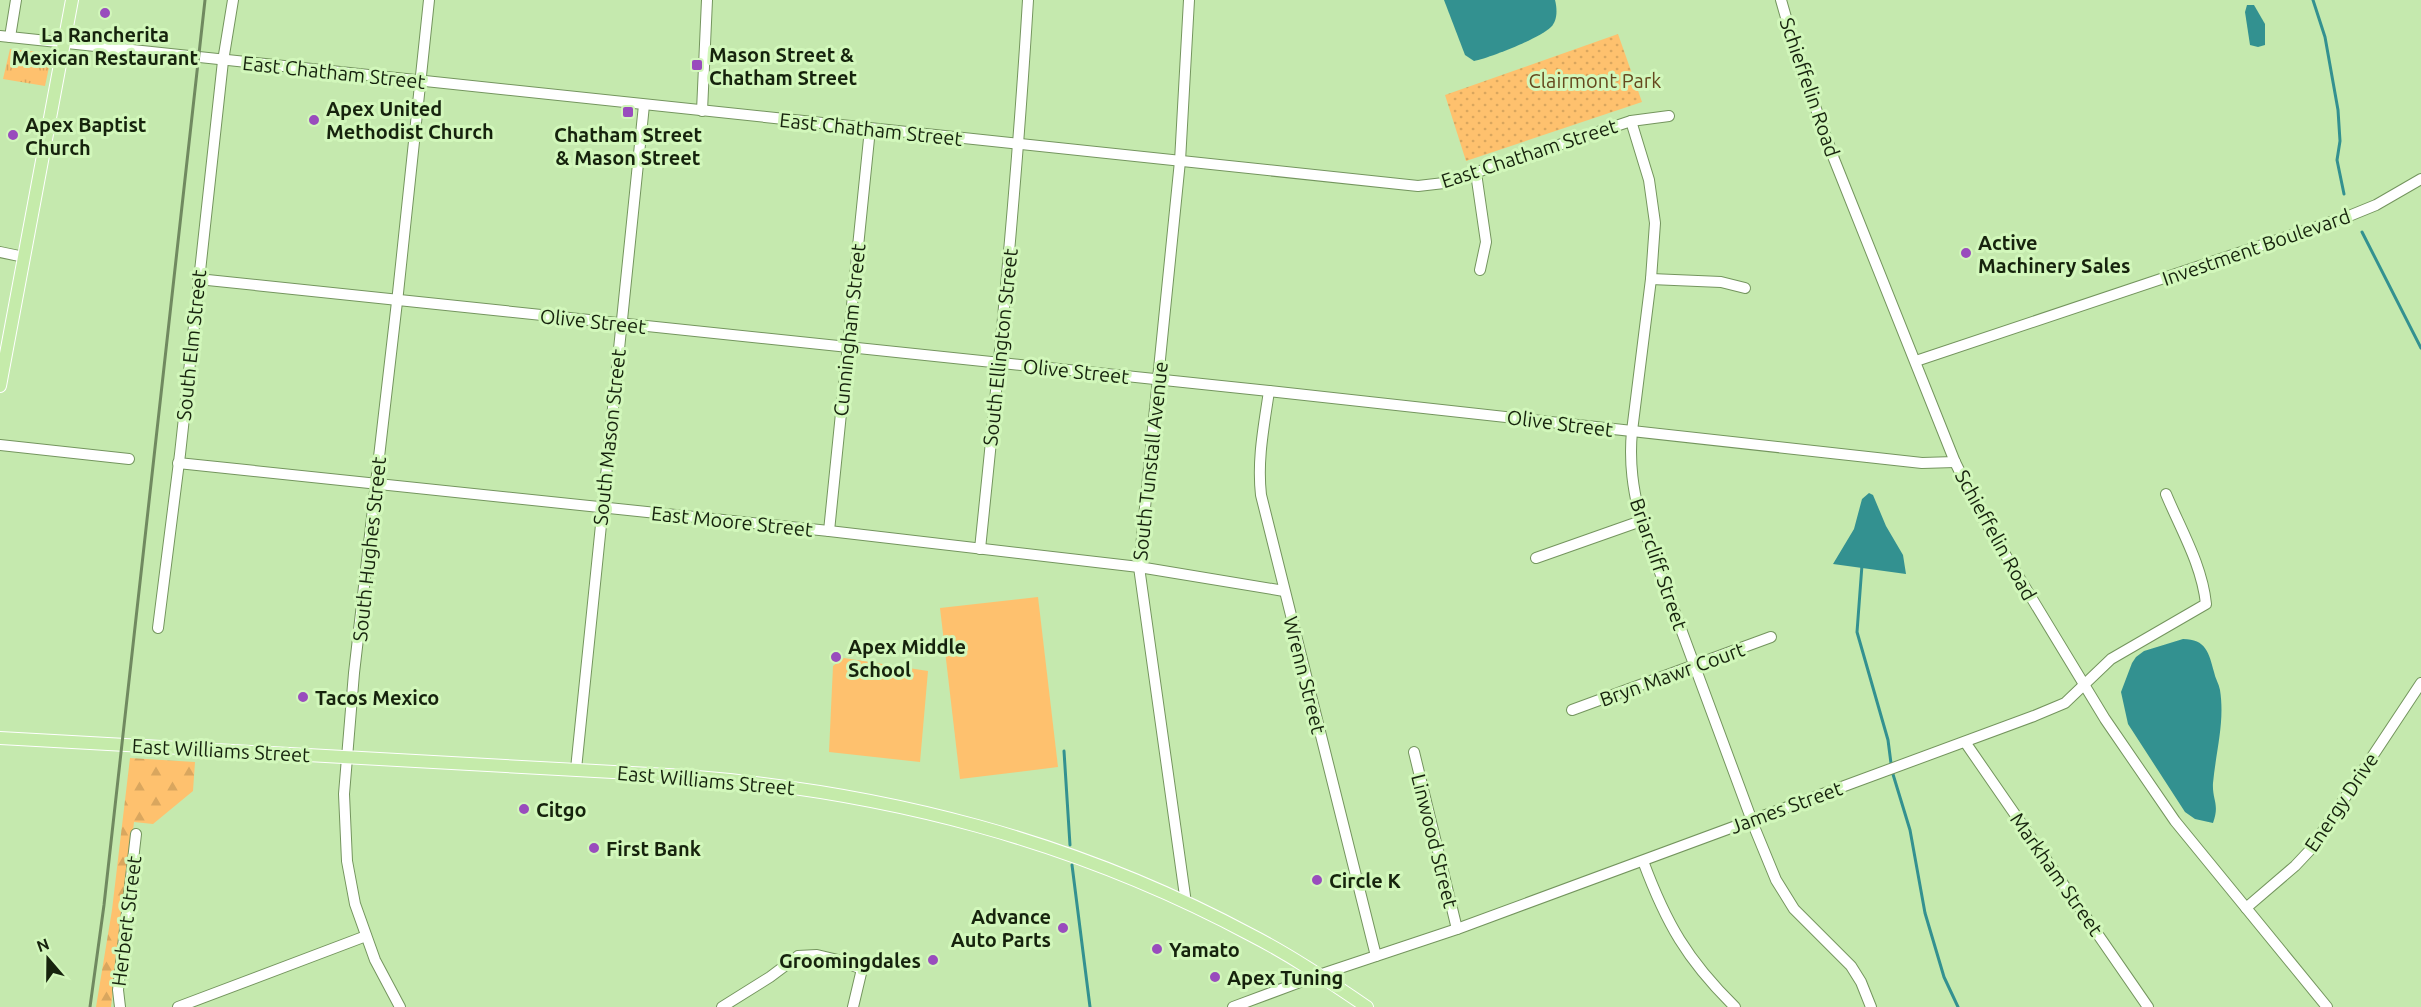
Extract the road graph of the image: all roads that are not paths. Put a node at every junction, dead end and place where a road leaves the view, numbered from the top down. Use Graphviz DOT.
graph roads {
  1 [pos="15,0"];
  2 [pos="72,0"];
  3 [pos="234,0"];
  4 [pos="429,0"];
  5 [pos="707,0"];
  6 [pos="1028,0"];
  7 [pos="1189,0"];
  8 [pos="1781,0"];
  9 [pos="5,37"];
  10 [pos="64,42"];
  11 [pos="223,61"];
  12 [pos="419,81"];
  13 [pos="644,105"];
  14 [pos="702,111"];
  15 [pos="1669,116"];
  16 [pos="1631,121"];
  17 [pos="870,129"];
  18 [pos="1019,145"];
  19 [pos="1180,161"];
  20 [pos="1476,173"];
  21 [pos="2421,179"];
  22 [pos="0,252"];
  23 [pos="24,256"];
  24 [pos="1480,270"];
  25 [pos="198,279"];
  26 [pos="1651,279"];
  27 [pos="1745,288"];
  28 [pos="397,300"];
  29 [pos="620,324"];
  30 [pos="847,348"];
  31 [pos="1916,361"];
  32 [pos="999,363"];
  33 [pos="1158,380"];
  34 [pos="0,386"];
  35 [pos="1269,391"];
  36 [pos="1632,431"];
  37 [pos="0,445"];
  38 [pos="129,459"];
  39 [pos="1955,462"];
  40 [pos="178,463"];
  41 [pos="376,484"];
  42 [pos="2166,494"];
  43 [pos="602,507"];
  44 [pos="1641,521"];
  45 [pos="829,531"];
  46 [pos="980,549"];
  47 [pos="1536,558"];
  48 [pos="1139,567"];
  49 [pos="1284,591"];
  50 [pos="158,628"];
  51 [pos="1771,637"];
  52 [pos="1695,665"];
  53 [pos="2421,683"];
  54 [pos="2084,684"];
  55 [pos="1572,710"];
  56 [pos="0,738"];
  57 [pos="1965,742"];
  58 [pos="1414,752"];
  59 [pos="346,757"];
  60 [pos="576,770"];
  61 [pos="1751,819"];
  62 [pos="136,834"];
  63 [pos="1643,861"];
  64 [pos="1186,903"];
  65 [pos="2246,908"];
  66 [pos="1457,929"];
  67 [pos="366,936"];
  68 [pos="1376,956"];
  69 [pos="1319,975"];
  70 [pos="120,1007"];
  71 [pos="178,1007"];
  72 [pos="400,1007"];
  73 [pos="722,1007"];
  74 [pos="853,1007"];
  75 [pos="1233,1007"];
  76 [pos="1367,1007"];
  77 [pos="1735,1007"];
  78 [pos="1870,1007"];
  79 [pos="2148,1007"];
  80 [pos="2327,1007"];
  1 -- 9 [label="street"];
  2 -- 10 [label="main road"];
  3 -- 11 [label="street, South Elm Street"];
  4 -- 12 [label="street, South Hughes Street"];
  5 -- 14 [label="street"];
  6 -- 18 [label="street, South Ellington Street"];
  7 -- 19 [label="street, South Tunstall Avenue"];
  8 -- 31 [label="street, Schieffelin Road"];
  9 -- 10 [label="street, East Chatham Street"];
  10 -- 11 [label="street, East Chatham Street"];
  10 -- 23 [label="main road"];
  11 -- 12 [label="street, East Chatham Street"];
  11 -- 25 [label="street, South Elm Street"];
  12 -- 13 [label="street, East Chatham Street"];
  12 -- 28 [label="street, South Hughes Street"];
  13 -- 14 [label="street, East Chatham Street"];
  13 -- 29 [label="street, South Mason Street"];
  14 -- 17 [label="street, East Chatham Street"];
  15 -- 16 [label="street, East Chatham Street"];
  16 -- 20 [label="street, East Chatham Street"];
  16 -- 26 [label="street, Briarcliff Street"];
  17 -- 18 [label="street, East Chatham Street"];
  17 -- 30 [label="street, Cunningham Street"];
  18 -- 19 [label="street, East Chatham Street"];
  18 -- 32 [label="street, South Ellington Street"];
  19 -- 20 [label="street, East Chatham Street"];
  19 -- 33 [label="street, South Tunstall Avenue"];
  20 -- 24 [label="street"];
  21 -- 31 [label="street, Investment Boulevard"];
  22 -- 23 [label="street"];
  23 -- 34 [label="main road"];
  25 -- 28 [label="street, Olive Street"];
  25 -- 40 [label="street, South Elm Street"];
  26 -- 27 [label="street"];
  26 -- 36 [label="street, Briarcliff Street"];
  28 -- 29 [label="street, Olive Street"];
  28 -- 41 [label="street, South Hughes Street"];
  29 -- 30 [label="street, Olive Street"];
  29 -- 43 [label="street, South Mason Street"];
  30 -- 32 [label="street, Olive Street"];
  30 -- 45 [label="street, Cunningham Street"];
  31 -- 39 [label="street, Schieffelin Road"];
  32 -- 33 [label="street, Olive Street"];
  32 -- 46 [label="street, South Ellington Street"];
  33 -- 35 [label="street, Olive Street"];
  33 -- 48 [label="street, South Tunstall Avenue"];
  35 -- 36 [label="street, Olive Street"];
  35 -- 49 [label="street, Wrenn Street"];
  36 -- 39 [label="street, Olive Street"];
  36 -- 44 [label="street, Briarcliff Street"];
  37 -- 38 [label="street"];
  39 -- 54 [label="street, Schieffelin Road"];
  40 -- 41 [label="street, East Moore Street"];
  40 -- 50 [label="street, South Elm Street"];
  41 -- 43 [label="street, East Moore Street"];
  41 -- 59 [label="street, South Hughes Street"];
  42 -- 54 [label="street, James Street"];
  43 -- 45 [label="street, East Moore Street"];
  43 -- 60 [label="street, South Mason Street"];
  44 -- 47 [label="street"];
  44 -- 52 [label="street, Briarcliff Street"];
  45 -- 46 [label="street, East Moore Street"];
  46 -- 48 [label="street, East Moore Street"];
  48 -- 49 [label="street, East Moore Street"];
  48 -- 64 [label="street, South Tunstall Avenue"];
  49 -- 68 [label="street, Wrenn Street"];
  51 -- 52 [label="street, Bryn Mawr Court"];
  52 -- 55 [label="street, Bryn Mawr Court"];
  52 -- 61 [label="street, Briarcliff Street"];
  53 -- 65 [label="street, Energy Drive"];
  54 -- 57 [label="street, James Street"];
  54 -- 65 [label="street, Schieffelin Road"];
  56 -- 59 [label="main road, East Williams Street"];
  57 -- 61 [label="street, James Street"];
  57 -- 79 [label="street, Markham Street"];
  58 -- 66 [label="street, Linwood Street"];
  59 -- 60 [label="main road, East Williams Street"];
  59 -- 67 [label="street, South Hughes Street"];
  60 -- 64 [label="main road, East Williams Street"];
  61 -- 63 [label="street, James Street"];
  61 -- 78 [label="street, Briarcliff Street"];
  62 -- 70 [label="street, Herbert Street"];
  63 -- 66 [label="street, James Street"];
  63 -- 77 [label="street"];
  64 -- 69 [label="main road, East Williams Street"];
  65 -- 80 [label="street, Schieffelin Road"];
  66 -- 68 [label="street, James Street"];
  67 -- 71 [label="street"];
  67 -- 72 [label="street, South Hughes Street"];
  68 -- 69 [label="street, James Street"];
  69 -- 75 [label="street, James Street"];
  69 -- 76 [label="main road, East Williams Street"];
  73 -- 74 [label="street"];
}
